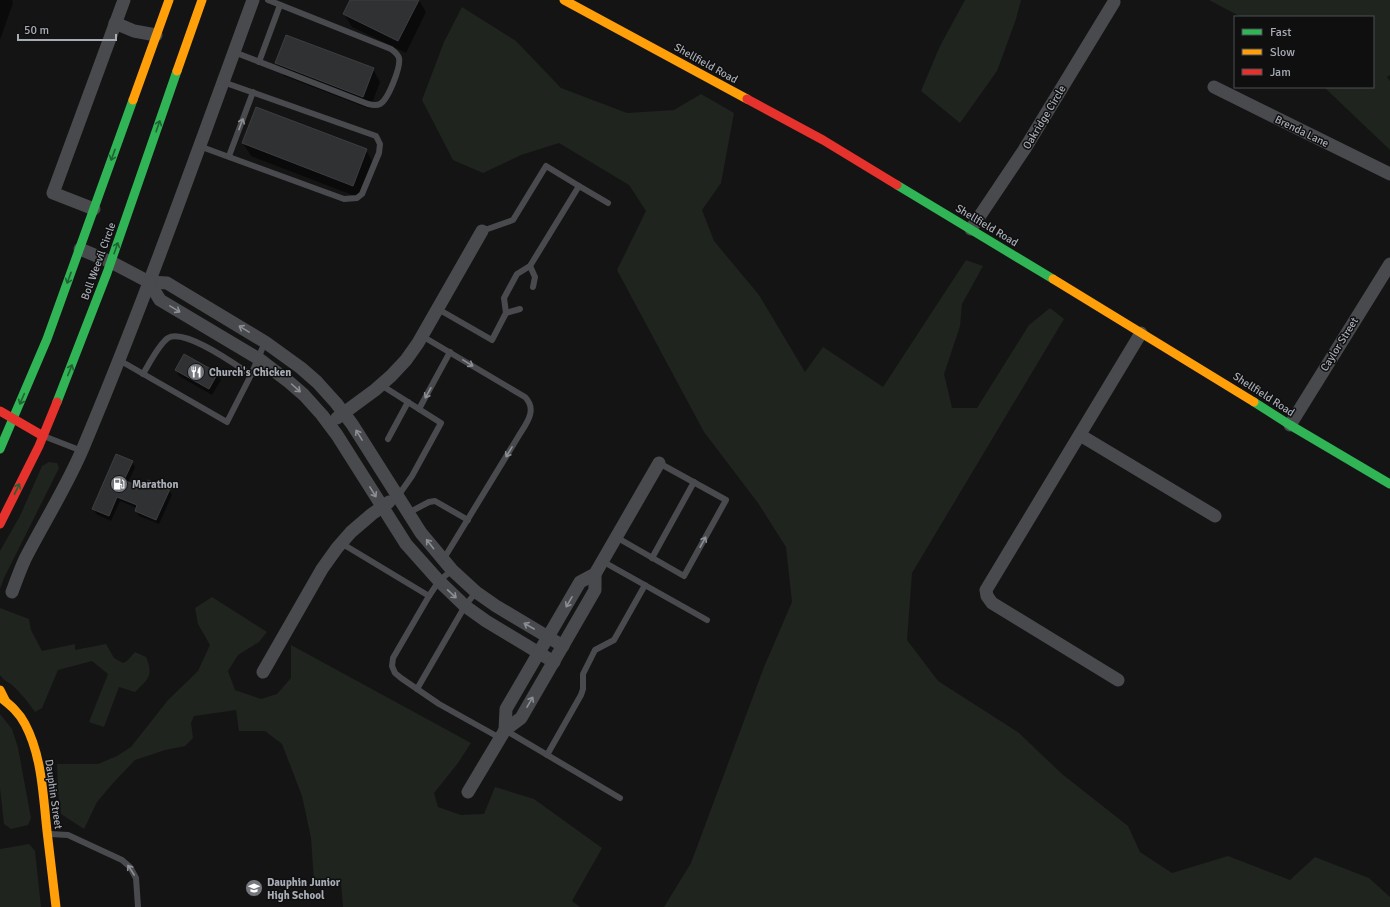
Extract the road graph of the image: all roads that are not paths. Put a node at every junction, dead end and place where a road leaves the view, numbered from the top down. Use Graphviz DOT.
graph roads {
  1 [pos="124,0"];
  2 [pos="169,0"];
  3 [pos="202,0"];
  4 [pos="253,0"];
  5 [pos="268,0"];
  6 [pos="564,0"];
  7 [pos="1114,2"];
  8 [pos="280,5"];
  9 [pos="115,23"];
  10 [pos="134,32"];
  11 [pos="160,38"];
  12 [pos="174,51"];
  13 [pos="234,52"];
  14 [pos="259,62"];
  15 [pos="146,63"];
  16 [pos="175,77"];
  17 [pos="223,82"];
  18 [pos="1214,87"];
  19 [pos="253,92"];
  20 [pos="199,146"];
  21 [pos="229,156"];
  22 [pos="1390,174"];
  23 [pos="579,186"];
  24 [pos="608,203"];
  25 [pos="94,209"];
  26 [pos="971,229"];
  27 [pos="482,231"];
  28 [pos="80,249"];
  29 [pos="111,262"];
  30 [pos="1390,264"];
  31 [pos="530,266"];
  32 [pos="149,282"];
  33 [pos="533,287"];
  34 [pos="438,309"];
  35 [pos="520,309"];
  36 [pos="506,313"];
  37 [pos="1141,333"];
  38 [pos="422,336"];
  39 [pos="265,342"];
  40 [pos="450,352"];
  41 [pos="259,359"];
  42 [pos="119,360"];
  43 [pos="143,374"];
  44 [pos="251,375"];
  45 [pos="381,385"];
  46 [pos="408,402"];
  47 [pos="419,409"];
  48 [pos="0,411"];
  49 [pos="344,413"];
  50 [pos="13,419"];
  51 [pos="329,424"];
  52 [pos="1290,425"];
  53 [pos="1080,435"];
  54 [pos="43,436"];
  55 [pos="388,439"];
  56 [pos="0,449"];
  57 [pos="82,451"];
  58 [pos="659,463"];
  59 [pos="694,482"];
  60 [pos="1390,484"];
  61 [pos="398,496"];
  62 [pos="383,507"];
  63 [pos="408,513"];
  64 [pos="1215,516"];
  65 [pos="468,520"];
  66 [pos="0,524"];
  67 [pos="616,537"];
  68 [pos="341,543"];
  69 [pos="652,558"];
  70 [pos="443,560"];
  71 [pos="602,561"];
  72 [pos="452,570"];
  73 [pos="595,574"];
  74 [pos="439,581"];
  75 [pos="645,585"];
  76 [pos="12,592"];
  77 [pos="476,592"];
  78 [pos="429,596"];
  79 [pos="465,606"];
  80 [pos="707,620"];
  81 [pos="548,638"];
  82 [pos="563,646"];
  83 [pos="539,653"];
  84 [pos="554,662"];
  85 [pos="263,672"];
  86 [pos="1118,680"];
  87 [pos="417,689"];
  88 [pos="0,690"];
  89 [pos="3,698"];
  90 [pos="502,734"];
  91 [pos="547,755"];
  92 [pos="468,792"];
  93 [pos="620,798"];
  94 [pos="47,834"];
  95 [pos="56,907"];
  96 [pos="138,907"];
  1 -- 9 [label="street"];
  2 -- 11 [label="main road, Boll Weevil Circle"];
  3 -- 16 [label="main road, Boll Weevil Circle"];
  4 -- 13 [label="street"];
  5 -- 8 [label="lane"];
  6 -- 26 [label="main road, Shellfield Road"];
  7 -- 26 [label="street, Oakridge Circle"];
  8 -- 14 [label="lane"];
  8 -- 14 [label="lane"];
  9 -- 10 [label="street"];
  9 -- 25 [label="street"];
  10 -- 11 [label="street"];
  10 -- 15 [label="street"];
  11 -- 15 [label="main road, Boll Weevil Circle"];
  12 -- 16 [label="main road"];
  13 -- 14 [label="lane"];
  13 -- 17 [label="street"];
  15 -- 25 [label="main road, Boll Weevil Circle, one-way"];
  29 -- 16 [label="main road, Boll Weevil Circle, one-way"];
  17 -- 19 [label="lane"];
  17 -- 20 [label="street"];
  18 -- 22 [label="street, Brenda Lane"];
  21 -- 19 [label="lane, one-way"];
  19 -- 21 [label="lane"];
  20 -- 21 [label="lane"];
  20 -- 32 [label="street"];
  23 -- 24 [label="lane"];
  23 -- 27 [label="lane"];
  23 -- 31 [label="lane"];
  25 -- 28 [label="main road, Boll Weevil Circle"];
  26 -- 37 [label="main road, Shellfield Road"];
  27 -- 34 [label="street"];
  28 -- 29 [label="street"];
  28 -- 50 [label="main road, Boll Weevil Circle, one-way"];
  29 -- 32 [label="street"];
  54 -- 29 [label="main road, Boll Weevil Circle, one-way"];
  30 -- 52 [label="street, Caylor Street"];
  31 -- 33 [label="lane"];
  31 -- 36 [label="lane"];
  39 -- 32 [label="street, one-way"];
  32 -- 41 [label="street, one-way"];
  32 -- 42 [label="street"];
  34 -- 36 [label="lane"];
  34 -- 38 [label="street"];
  35 -- 36 [label="lane"];
  37 -- 52 [label="main road, Shellfield Road"];
  37 -- 53 [label="street"];
  38 -- 40 [label="lane"];
  38 -- 45 [label="street"];
  39 -- 41 [label="lane"];
  39 -- 49 [label="street"];
  40 -- 47 [label="lane, one-way"];
  40 -- 65 [label="lane, one-way"];
  41 -- 44 [label="lane"];
  41 -- 51 [label="street, one-way"];
  42 -- 43 [label="lane"];
  42 -- 57 [label="street"];
  43 -- 44 [label="lane"];
  43 -- 44 [label="lane"];
  45 -- 46 [label="lane"];
  45 -- 49 [label="street"];
  46 -- 47 [label="lane"];
  46 -- 55 [label="lane"];
  47 -- 61 [label="lane"];
  48 -- 50 [label="main road"];
  49 -- 51 [label="street"];
  61 -- 49 [label="street, one-way"];
  50 -- 54 [label="main road"];
  50 -- 56 [label="main road, Boll Weevil Circle"];
  51 -- 62 [label="street, one-way"];
  52 -- 60 [label="main road, Shellfield Road"];
  53 -- 64 [label="street"];
  53 -- 86 [label="street"];
  54 -- 57 [label="lane"];
  66 -- 54 [label="main road, Boll Weevil Circle, one-way"];
  57 -- 76 [label="street"];
  58 -- 59 [label="lane"];
  58 -- 67 [label="street"];
  59 -- 69 [label="lane"];
  69 -- 59 [label="lane, one-way"];
  61 -- 62 [label="street"];
  61 -- 63 [label="street"];
  62 -- 68 [label="street"];
  62 -- 74 [label="street"];
  63 -- 65 [label="lane"];
  70 -- 63 [label="street, one-way"];
  65 -- 70 [label="lane"];
  67 -- 69 [label="lane"];
  67 -- 71 [label="street"];
  68 -- 78 [label="lane"];
  68 -- 85 [label="street"];
  70 -- 72 [label="street"];
  71 -- 73 [label="street"];
  71 -- 75 [label="lane"];
  72 -- 74 [label="lane"];
  72 -- 77 [label="street"];
  73 -- 81 [label="street, one-way"];
  73 -- 82 [label="street"];
  74 -- 78 [label="lane"];
  74 -- 79 [label="street, one-way"];
  75 -- 80 [label="lane"];
  75 -- 91 [label="lane"];
  77 -- 79 [label="lane"];
  81 -- 77 [label="street, one-way"];
  78 -- 87 [label="lane"];
  79 -- 83 [label="street"];
  79 -- 87 [label="lane"];
  81 -- 82 [label="street"];
  81 -- 83 [label="street"];
  82 -- 84 [label="street"];
  83 -- 84 [label="street"];
  83 -- 90 [label="street"];
  90 -- 84 [label="street, one-way"];
  87 -- 90 [label="lane"];
  88 -- 89 [label="main road, Dauphin Street"];
  89 -- 94 [label="main road, Dauphin Street"];
  90 -- 91 [label="lane"];
  90 -- 92 [label="street"];
  91 -- 93 [label="lane"];
  94 -- 95 [label="main road, Dauphin Street"];
  96 -- 94 [label="lane, one-way"];
}
